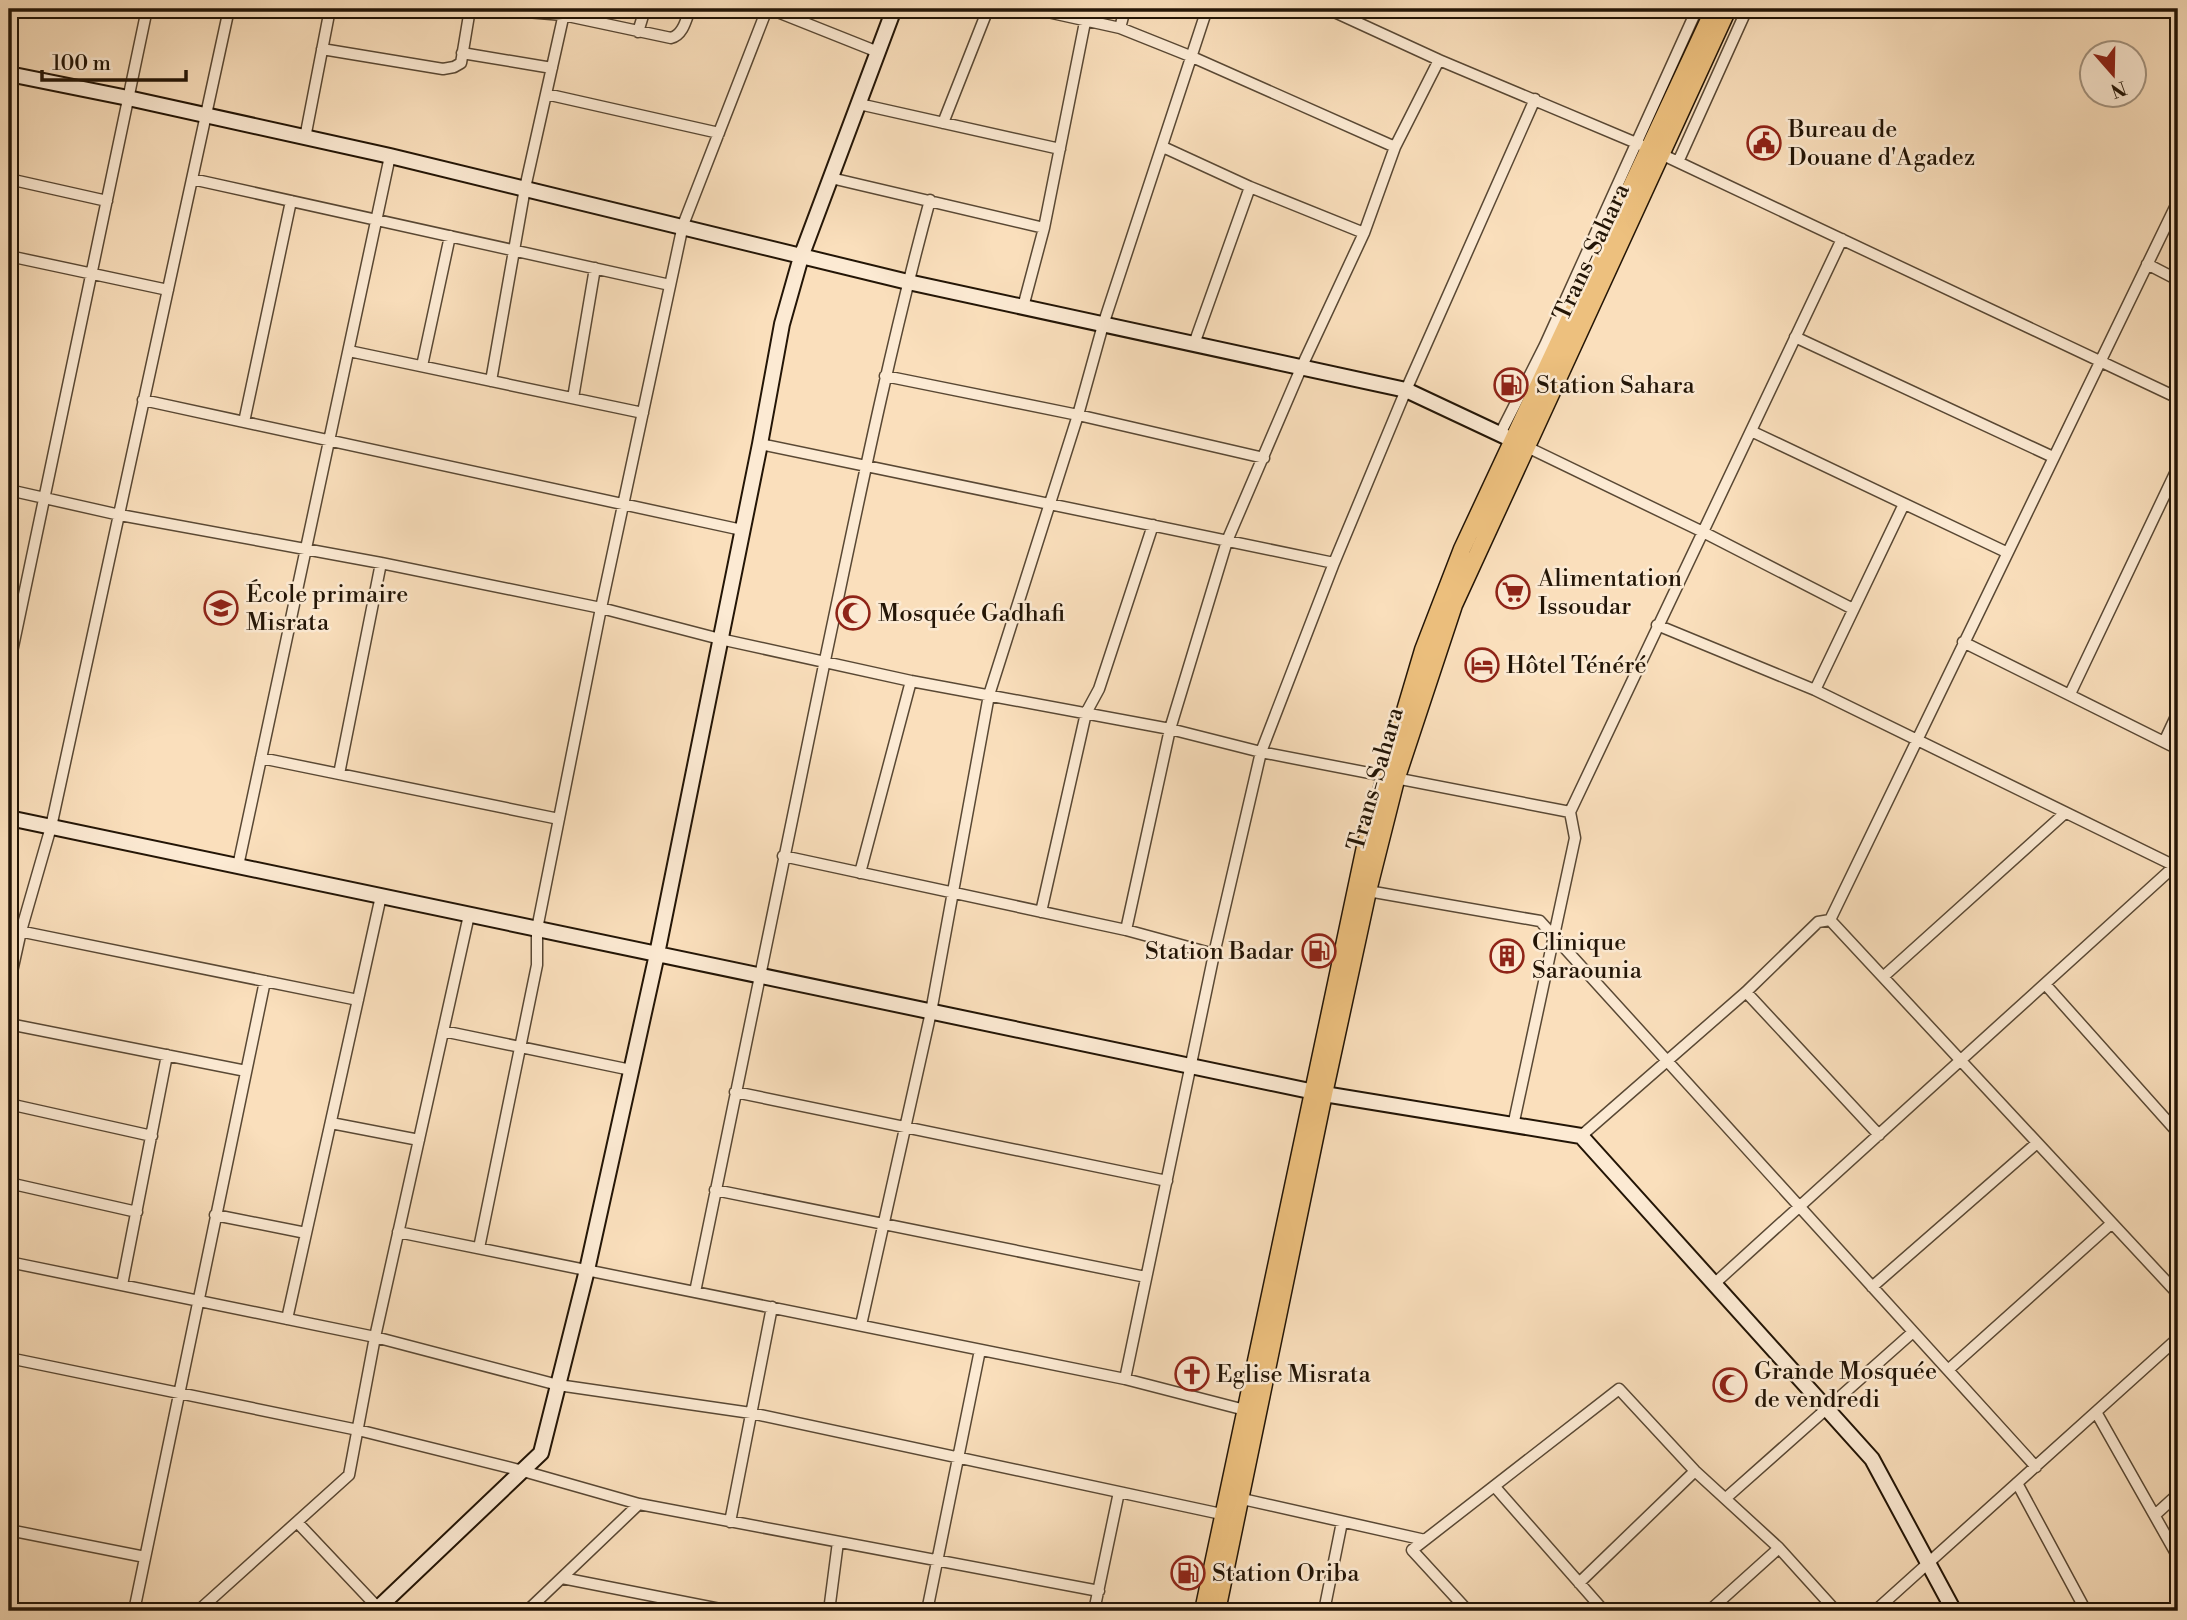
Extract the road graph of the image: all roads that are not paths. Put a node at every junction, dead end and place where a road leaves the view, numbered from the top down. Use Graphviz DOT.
graph roads {
  1 [pos="147,9"];
  2 [pos="229,9"];
  3 [pos="330,9"];
  4 [pos="470,9"];
  5 [pos="490,9"];
  6 [pos="645,9"];
  7 [pos="690,9"];
  8 [pos="768,9"];
  9 [pos="894,9"];
  10 [pos="988,9"];
  11 [pos="1034,9"];
  12 [pos="1125,9"];
  13 [pos="1207,9"];
  14 [pos="1328,9"];
  15 [pos="1697,9"];
  16 [pos="1714,9"];
  17 [pos="1728,9"];
  18 [pos="1746,9"];
  19 [pos="564,12"];
  20 [pos="1085,22"];
  21 [pos="1120,28"];
  22 [pos="638,32"];
  23 [pos="322,49"];
  24 [pos="878,51"];
  25 [pos="462,53"];
  26 [pos="1190,56"];
  27 [pos="1439,60"];
  28 [pos="552,68"];
  29 [pos="9,74"];
  30 [pos="546,94"];
  31 [pos="128,98"];
  32 [pos="1535,99"];
  33 [pos="859,104"];
  34 [pos="207,117"];
  35 [pos="943,123"];
  36 [pos="719,134"];
  37 [pos="305,138"];
  38 [pos="1395,146"];
  39 [pos="1163,147"];
  40 [pos="1649,148"];
  41 [pos="1060,149"];
  42 [pos="390,156"];
  43 [pos="1678,162"];
  44 [pos="831,178"];
  45 [pos="9,179"];
  46 [pos="192,179"];
  47 [pos="1250,187"];
  48 [pos="525,188"];
  49 [pos="930,200"];
  50 [pos="107,201"];
  51 [pos="291,201"];
  52 [pos="2178,201"];
  53 [pos="377,220"];
  54 [pos="683,225"];
  55 [pos="1044,228"];
  56 [pos="1364,233"];
  57 [pos="450,236"];
  58 [pos="1842,239"];
  59 [pos="514,251"];
  60 [pos="9,256"];
  61 [pos="801,257"];
  62 [pos="2147,264"];
  63 [pos="595,268"];
  64 [pos="93,273"];
  65 [pos="2178,280"];
  66 [pos="908,282"];
  67 [pos="670,285"];
  68 [pos="168,290"];
  69 [pos="1023,307"];
  70 [pos="1103,325"];
  71 [pos="1795,337"];
  72 [pos="1194,344"];
  73 [pos="349,351"];
  74 [pos="2100,361"];
  75 [pos="422,366"];
  76 [pos="1302,366"];
  77 [pos="885,376"];
  78 [pos="491,381"];
  79 [pos="1406,390"];
  80 [pos="573,398"];
  81 [pos="2178,398"];
  82 [pos="143,400"];
  83 [pos="643,413"];
  84 [pos="1078,415"];
  85 [pos="244,422"];
  86 [pos="1751,431"];
  87 [pos="329,440"];
  88 [pos="1513,440"];
  89 [pos="760,444"];
  90 [pos="2053,457"];
  91 [pos="1264,458"];
  92 [pos="864,465"];
  93 [pos="2178,467"];
  94 [pos="9,490"];
  95 [pos="46,497"];
  96 [pos="1050,504"];
  97 [pos="1904,504"];
  98 [pos="623,505"];
  99 [pos="120,514"];
  100 [pos="1153,525"];
  101 [pos="742,530"];
  102 [pos="1703,532"];
  103 [pos="1227,541"];
  104 [pos="306,547"];
  105 [pos="2006,552"];
  106 [pos="381,562"];
  107 [pos="1334,563"];
  108 [pos="601,608"];
  109 [pos="1853,609"];
  110 [pos="1657,625"];
  111 [pos="720,639"];
  112 [pos="1963,642"];
  113 [pos="825,662"];
  114 [pos="9,666"];
  115 [pos="911,681"];
  116 [pos="1815,690"];
  117 [pos="2070,694"];
  118 [pos="989,695"];
  119 [pos="2178,712"];
  120 [pos="1086,713"];
  121 [pos="1170,729"];
  122 [pos="1916,741"];
  123 [pos="2164,742"];
  124 [pos="2178,749"];
  125 [pos="1261,752"];
  126 [pos="261,758"];
  127 [pos="339,774"];
  128 [pos="1391,778"];
  129 [pos="1570,812"];
  130 [pos="2065,813"];
  131 [pos="9,818"];
  132 [pos="559,819"];
  133 [pos="51,827"];
  134 [pos="783,856"];
  135 [pos="2177,865"];
  136 [pos="238,866"];
  137 [pos="860,873"];
  138 [pos="1368,891"];
  139 [pos="954,893"];
  140 [pos="382,896"];
  141 [pos="1041,912"];
  142 [pos="469,915"];
  143 [pos="1356,918"];
  144 [pos="1830,920"];
  145 [pos="9,929"];
  146 [pos="537,929"];
  147 [pos="1126,930"];
  148 [pos="21,931"];
  149 [pos="1553,938"];
  150 [pos="657,954"];
  151 [pos="1214,954"];
  152 [pos="758,976"];
  153 [pos="1883,977"];
  154 [pos="265,981"];
  155 [pos="2045,984"];
  156 [pos="9,985"];
  157 [pos="1746,992"];
  158 [pos="358,1000"];
  159 [pos="931,1012"];
  160 [pos="9,1024"];
  161 [pos="443,1031"];
  162 [pos="522,1047"];
  163 [pos="167,1055"];
  164 [pos="1667,1061"];
  165 [pos="1961,1061"];
  166 [pos="1191,1066"];
  167 [pos="631,1070"];
  168 [pos="246,1071"];
  169 [pos="735,1092"];
  170 [pos="1318,1093"];
  171 [pos="9,1104"];
  172 [pos="331,1123"];
  173 [pos="1513,1126"];
  174 [pos="905,1128"];
  175 [pos="2178,1133"];
  176 [pos="1880,1135"];
  177 [pos="152,1136"];
  178 [pos="1581,1136"];
  179 [pos="419,1140"];
  180 [pos="2037,1143"];
  181 [pos="1167,1181"];
  182 [pos="9,1183"];
  183 [pos="715,1190"];
  184 [pos="1800,1207"];
  185 [pos="137,1212"];
  186 [pos="215,1215"];
  187 [pos="2112,1223"];
  188 [pos="884,1224"];
  189 [pos="398,1232"];
  190 [pos="306,1233"];
  191 [pos="479,1248"];
  192 [pos="9,1262"];
  193 [pos="587,1270"];
  194 [pos="1146,1277"];
  195 [pos="1714,1284"];
  196 [pos="122,1285"];
  197 [pos="1872,1287"];
  198 [pos="695,1292"];
  199 [pos="2178,1294"];
  200 [pos="198,1301"];
  201 [pos="772,1307"];
  202 [pos="287,1319"];
  203 [pos="861,1325"];
  204 [pos="1913,1332"];
  205 [pos="375,1337"];
  206 [pos="2178,1338"];
  207 [pos="980,1350"];
  208 [pos="9,1358"];
  209 [pos="1263,1358"];
  210 [pos="1948,1370"];
  211 [pos="1125,1379"];
  212 [pos="558,1385"];
  213 [pos="178,1394"];
  214 [pos="1827,1409"];
  215 [pos="1245,1410"];
  216 [pos="2096,1412"];
  217 [pos="751,1413"];
  218 [pos="358,1430"];
  219 [pos="958,1458"];
  220 [pos="2036,1467"];
  221 [pos="523,1471"];
  222 [pos="1695,1471"];
  223 [pos="2017,1483"];
  224 [pos="1495,1487"];
  225 [pos="1119,1492"];
  226 [pos="2178,1494"];
  227 [pos="1234,1497"];
  228 [pos="1726,1498"];
  229 [pos="639,1504"];
  230 [pos="2155,1515"];
  231 [pos="1230,1516"];
  232 [pos="297,1522"];
  233 [pos="730,1522"];
  234 [pos="1342,1522"];
  235 [pos="9,1530"];
  236 [pos="1425,1540"];
  237 [pos="838,1542"];
  238 [pos="1779,1548"];
  239 [pos="145,1557"];
  240 [pos="2178,1557"];
  241 [pos="938,1561"];
  242 [pos="1928,1564"];
  243 [pos="562,1578"];
  244 [pos="1579,1583"];
  245 [pos="1098,1591"];
  246 [pos="378,1610"];
  247 [pos="134,1611"];
  248 [pos="198,1611"];
  249 [pos="527,1611"];
  250 [pos="730,1611"];
  251 [pos="830,1611"];
  252 [pos="927,1611"];
  253 [pos="1094,1611"];
  254 [pos="1203,1611"];
  255 [pos="1217,1611"];
  256 [pos="1324,1611"];
  257 [pos="1468,1611"];
  258 [pos="1604,1611"];
  259 [pos="1709,1611"];
  260 [pos="1836,1611"];
  261 [pos="1875,1611"];
  262 [pos="1954,1611"];
  263 [pos="2086,1611"];
  1 -- 31 [label="street"];
  2 -- 34 [label="street"];
  3 -- 23 [label="street"];
  4 -- 25 [label="street"];
  5 -- 19 [label="street"];
  6 -- 22 [label="street"];
  7 -- 22 [label="street"];
  8 -- 24 [label="street"];
  8 -- 36 [label="street"];
  9 -- 24 [label="street"];
  10 -- 35 [label="street"];
  11 -- 20 [label="street"];
  12 -- 21 [label="street"];
  13 -- 26 [label="street"];
  14 -- 27 [label="street"];
  15 -- 40 [label="street"];
  16 -- 40 [label="main road, Trans-Sahara"];
  17 -- 40 [label="main road, Trans-Sahara"];
  18 -- 43 [label="street"];
  19 -- 22 [label="street"];
  19 -- 28 [label="street"];
  20 -- 21 [label="street"];
  20 -- 41 [label="street"];
  21 -- 26 [label="street"];
  23 -- 25 [label="street"];
  23 -- 37 [label="street"];
  24 -- 33 [label="street"];
  25 -- 28 [label="street"];
  26 -- 38 [label="street"];
  26 -- 39 [label="street"];
  27 -- 32 [label="street"];
  27 -- 38 [label="street"];
  28 -- 30 [label="street"];
  29 -- 31 [label="street"];
  30 -- 36 [label="street"];
  30 -- 48 [label="street"];
  31 -- 34 [label="street"];
  31 -- 50 [label="street"];
  32 -- 40 [label="street"];
  32 -- 79 [label="street"];
  33 -- 35 [label="street"];
  33 -- 44 [label="street"];
  34 -- 37 [label="street"];
  34 -- 46 [label="street"];
  35 -- 41 [label="street"];
  36 -- 54 [label="street"];
  37 -- 42 [label="street"];
  38 -- 56 [label="street"];
  39 -- 47 [label="street"];
  39 -- 70 [label="street"];
  40 -- 43 [label="street"];
  40 -- 88 [label="main road, Trans-Sahara"];
  40 -- 88 [label="street"];
  41 -- 55 [label="street"];
  42 -- 48 [label="street"];
  42 -- 53 [label="street"];
  43 -- 58 [label="street"];
  44 -- 49 [label="street"];
  44 -- 61 [label="street"];
  45 -- 50 [label="street"];
  46 -- 51 [label="street"];
  46 -- 68 [label="street"];
  47 -- 56 [label="street"];
  47 -- 72 [label="street"];
  48 -- 54 [label="street"];
  48 -- 59 [label="street"];
  49 -- 55 [label="street"];
  49 -- 66 [label="street"];
  50 -- 64 [label="street"];
  51 -- 53 [label="street"];
  51 -- 85 [label="street"];
  52 -- 62 [label="street"];
  53 -- 57 [label="street"];
  53 -- 73 [label="street"];
  54 -- 61 [label="street"];
  54 -- 67 [label="street"];
  55 -- 69 [label="street"];
  56 -- 76 [label="street"];
  57 -- 59 [label="street"];
  57 -- 75 [label="street"];
  58 -- 71 [label="street"];
  58 -- 74 [label="street"];
  59 -- 63 [label="street"];
  59 -- 78 [label="street"];
  60 -- 64 [label="street"];
  61 -- 66 [label="street"];
  61 -- 89 [label="street"];
  62 -- 65 [label="street"];
  62 -- 74 [label="street"];
  63 -- 67 [label="street"];
  63 -- 80 [label="street"];
  64 -- 68 [label="street"];
  64 -- 95 [label="street"];
  66 -- 69 [label="street"];
  66 -- 77 [label="street"];
  67 -- 83 [label="street"];
  68 -- 82 [label="street"];
  69 -- 70 [label="street"];
  70 -- 72 [label="street"];
  70 -- 84 [label="street"];
  71 -- 86 [label="street"];
  71 -- 90 [label="street"];
  72 -- 76 [label="street"];
  73 -- 75 [label="street"];
  73 -- 87 [label="street"];
  74 -- 81 [label="street"];
  74 -- 90 [label="street"];
  75 -- 78 [label="street"];
  76 -- 79 [label="street"];
  76 -- 91 [label="street"];
  77 -- 84 [label="street"];
  77 -- 92 [label="street"];
  78 -- 80 [label="street"];
  79 -- 88 [label="street"];
  79 -- 107 [label="street"];
  80 -- 83 [label="street"];
  82 -- 85 [label="street"];
  82 -- 99 [label="street"];
  83 -- 98 [label="street"];
  84 -- 91 [label="street"];
  84 -- 96 [label="street"];
  85 -- 87 [label="street"];
  86 -- 97 [label="street"];
  86 -- 102 [label="street"];
  87 -- 98 [label="street"];
  87 -- 104 [label="street"];
  88 -- 102 [label="street"];
  88 -- 128 [label="main road, Trans-Sahara"];
  89 -- 92 [label="street"];
  89 -- 101 [label="street"];
  90 -- 105 [label="street"];
  91 -- 103 [label="street"];
  92 -- 96 [label="street"];
  92 -- 113 [label="street"];
  93 -- 117 [label="street"];
  94 -- 95 [label="street"];
  95 -- 99 [label="street"];
  95 -- 114 [label="street"];
  96 -- 100 [label="street"];
  96 -- 118 [label="street"];
  97 -- 105 [label="street"];
  97 -- 109 [label="street"];
  98 -- 101 [label="street"];
  98 -- 108 [label="street"];
  99 -- 104 [label="street"];
  99 -- 133 [label="street"];
  100 -- 103 [label="street"];
  100 -- 120 [label="street"];
  101 -- 111 [label="street"];
  102 -- 109 [label="street"];
  102 -- 110 [label="street"];
  103 -- 107 [label="street"];
  103 -- 121 [label="street"];
  104 -- 106 [label="street"];
  104 -- 126 [label="street"];
  105 -- 112 [label="street"];
  106 -- 108 [label="street"];
  106 -- 127 [label="street"];
  107 -- 125 [label="street"];
  108 -- 111 [label="street"];
  108 -- 132 [label="street"];
  109 -- 116 [label="street"];
  110 -- 116 [label="street"];
  110 -- 129 [label="street"];
  111 -- 113 [label="street"];
  111 -- 150 [label="street"];
  112 -- 117 [label="street"];
  112 -- 122 [label="street"];
  113 -- 115 [label="street"];
  113 -- 134 [label="street"];
  115 -- 118 [label="street"];
  115 -- 137 [label="street"];
  116 -- 122 [label="street"];
  117 -- 123 [label="street"];
  118 -- 120 [label="street"];
  118 -- 139 [label="street"];
  119 -- 123 [label="street"];
  120 -- 121 [label="street"];
  120 -- 141 [label="street"];
  121 -- 125 [label="street"];
  121 -- 147 [label="street"];
  122 -- 130 [label="street"];
  122 -- 144 [label="street"];
  123 -- 124 [label="street"];
  125 -- 128 [label="street"];
  125 -- 151 [label="street"];
  126 -- 127 [label="street"];
  126 -- 136 [label="street"];
  127 -- 132 [label="street"];
  128 -- 129 [label="street"];
  128 -- 138 [label="main road, Trans-Sahara"];
  128 -- 143 [label="main road, Trans-Sahara"];
  129 -- 149 [label="street"];
  130 -- 135 [label="street"];
  130 -- 153 [label="street"];
  131 -- 133 [label="street"];
  132 -- 146 [label="street"];
  133 -- 136 [label="street"];
  133 -- 148 [label="street"];
  134 -- 137 [label="street"];
  134 -- 152 [label="street"];
  135 -- 155 [label="street"];
  136 -- 140 [label="street"];
  137 -- 139 [label="street"];
  138 -- 143 [label="main road, Trans-Sahara"];
  138 -- 149 [label="street"];
  139 -- 141 [label="street"];
  139 -- 159 [label="street"];
  140 -- 142 [label="street"];
  140 -- 158 [label="street"];
  141 -- 147 [label="street"];
  142 -- 146 [label="street"];
  142 -- 161 [label="street"];
  143 -- 170 [label="main road, Trans-Sahara"];
  144 -- 153 [label="street"];
  144 -- 157 [label="street"];
  145 -- 148 [label="street"];
  146 -- 150 [label="street"];
  146 -- 162 [label="street"];
  147 -- 151 [label="street"];
  148 -- 154 [label="street"];
  148 -- 156 [label="street"];
  149 -- 164 [label="street"];
  149 -- 173 [label="street"];
  150 -- 152 [label="street"];
  150 -- 167 [label="street"];
  151 -- 166 [label="street"];
  152 -- 159 [label="street"];
  152 -- 169 [label="street"];
  153 -- 165 [label="street"];
  154 -- 158 [label="street"];
  154 -- 168 [label="street"];
  155 -- 165 [label="street"];
  155 -- 175 [label="street"];
  157 -- 164 [label="street"];
  157 -- 176 [label="street"];
  158 -- 172 [label="street"];
  159 -- 166 [label="street"];
  159 -- 174 [label="street"];
  160 -- 163 [label="street"];
  161 -- 162 [label="street"];
  161 -- 179 [label="street"];
  162 -- 167 [label="street"];
  162 -- 191 [label="street"];
  163 -- 168 [label="street"];
  163 -- 177 [label="street"];
  164 -- 178 [label="street"];
  164 -- 184 [label="street"];
  165 -- 176 [label="street"];
  165 -- 180 [label="street"];
  166 -- 170 [label="street"];
  166 -- 181 [label="street"];
  167 -- 193 [label="street"];
  168 -- 186 [label="street"];
  169 -- 174 [label="street"];
  169 -- 183 [label="street"];
  170 -- 173 [label="street"];
  170 -- 209 [label="main road, Trans-Sahara"];
  171 -- 177 [label="street"];
  172 -- 179 [label="street"];
  172 -- 190 [label="street"];
  173 -- 178 [label="street"];
  174 -- 181 [label="street"];
  174 -- 188 [label="street"];
  176 -- 184 [label="street"];
  177 -- 185 [label="street"];
  178 -- 195 [label="street"];
  179 -- 189 [label="street"];
  180 -- 187 [label="street"];
  180 -- 197 [label="street"];
  181 -- 194 [label="street"];
  182 -- 185 [label="street"];
  183 -- 188 [label="street"];
  183 -- 198 [label="street"];
  184 -- 195 [label="street"];
  184 -- 197 [label="street"];
  185 -- 196 [label="street"];
  186 -- 190 [label="street"];
  186 -- 200 [label="street"];
  187 -- 199 [label="street"];
  187 -- 210 [label="street"];
  188 -- 194 [label="street"];
  188 -- 203 [label="street"];
  189 -- 191 [label="street"];
  189 -- 205 [label="street"];
  190 -- 202 [label="street"];
  191 -- 193 [label="street"];
  192 -- 196 [label="street"];
  193 -- 198 [label="street"];
  193 -- 212 [label="street"];
  194 -- 211 [label="street"];
  195 -- 214 [label="street"];
  196 -- 200 [label="street"];
  197 -- 204 [label="street"];
  198 -- 201 [label="street"];
  200 -- 202 [label="street"];
  200 -- 213 [label="street"];
  201 -- 203 [label="street"];
  201 -- 217 [label="street"];
  202 -- 205 [label="street"];
  203 -- 207 [label="street"];
  204 -- 210 [label="street"];
  204 -- 214 [label="street"];
  205 -- 212 [label="street"];
  205 -- 218 [label="street"];
  206 -- 216 [label="street"];
  207 -- 211 [label="street"];
  207 -- 219 [label="street"];
  208 -- 213 [label="street"];
  209 -- 215 [label="main road, Trans-Sahara"];
  209 -- 227 [label="main road, Trans-Sahara"];
  210 -- 220 [label="street"];
  211 -- 215 [label="street"];
  212 -- 217 [label="street"];
  212 -- 221 [label="street"];
  213 -- 218 [label="street"];
  213 -- 239 [label="street"];
  214 -- 228 [label="street"];
  214 -- 242 [label="street"];
  215 -- 227 [label="main road, Trans-Sahara"];
  216 -- 220 [label="street"];
  216 -- 230 [label="street"];
  217 -- 219 [label="street"];
  217 -- 233 [label="street"];
  218 -- 221 [label="street"];
  218 -- 232 [label="street"];
  219 -- 225 [label="street"];
  219 -- 241 [label="street"];
  220 -- 223 [label="street"];
  221 -- 229 [label="street"];
  221 -- 246 [label="street"];
  222 -- 224 [label="street"];
  222 -- 228 [label="street"];
  222 -- 244 [label="street"];
  223 -- 242 [label="street"];
  223 -- 263 [label="street"];
  224 -- 236 [label="street"];
  224 -- 244 [label="street"];
  225 -- 231 [label="street"];
  225 -- 245 [label="street"];
  226 -- 230 [label="street"];
  227 -- 231 [label="main road, Trans-Sahara"];
  227 -- 234 [label="street"];
  228 -- 238 [label="street"];
  229 -- 233 [label="street"];
  229 -- 243 [label="street"];
  230 -- 240 [label="street"];
  231 -- 254 [label="main road, Trans-Sahara"];
  231 -- 255 [label="main road, Trans-Sahara"];
  232 -- 246 [label="street"];
  232 -- 248 [label="street"];
  233 -- 237 [label="street"];
  234 -- 236 [label="street"];
  234 -- 256 [label="street"];
  235 -- 239 [label="street"];
  236 -- 257 [label="street"];
  237 -- 241 [label="street"];
  237 -- 251 [label="street"];
  238 -- 259 [label="street"];
  238 -- 260 [label="street"];
  239 -- 247 [label="street"];
  241 -- 245 [label="street"];
  241 -- 252 [label="street"];
  242 -- 261 [label="street"];
  242 -- 262 [label="street"];
  243 -- 249 [label="street"];
  243 -- 250 [label="street"];
  244 -- 258 [label="street"];
  245 -- 253 [label="street"];
}
